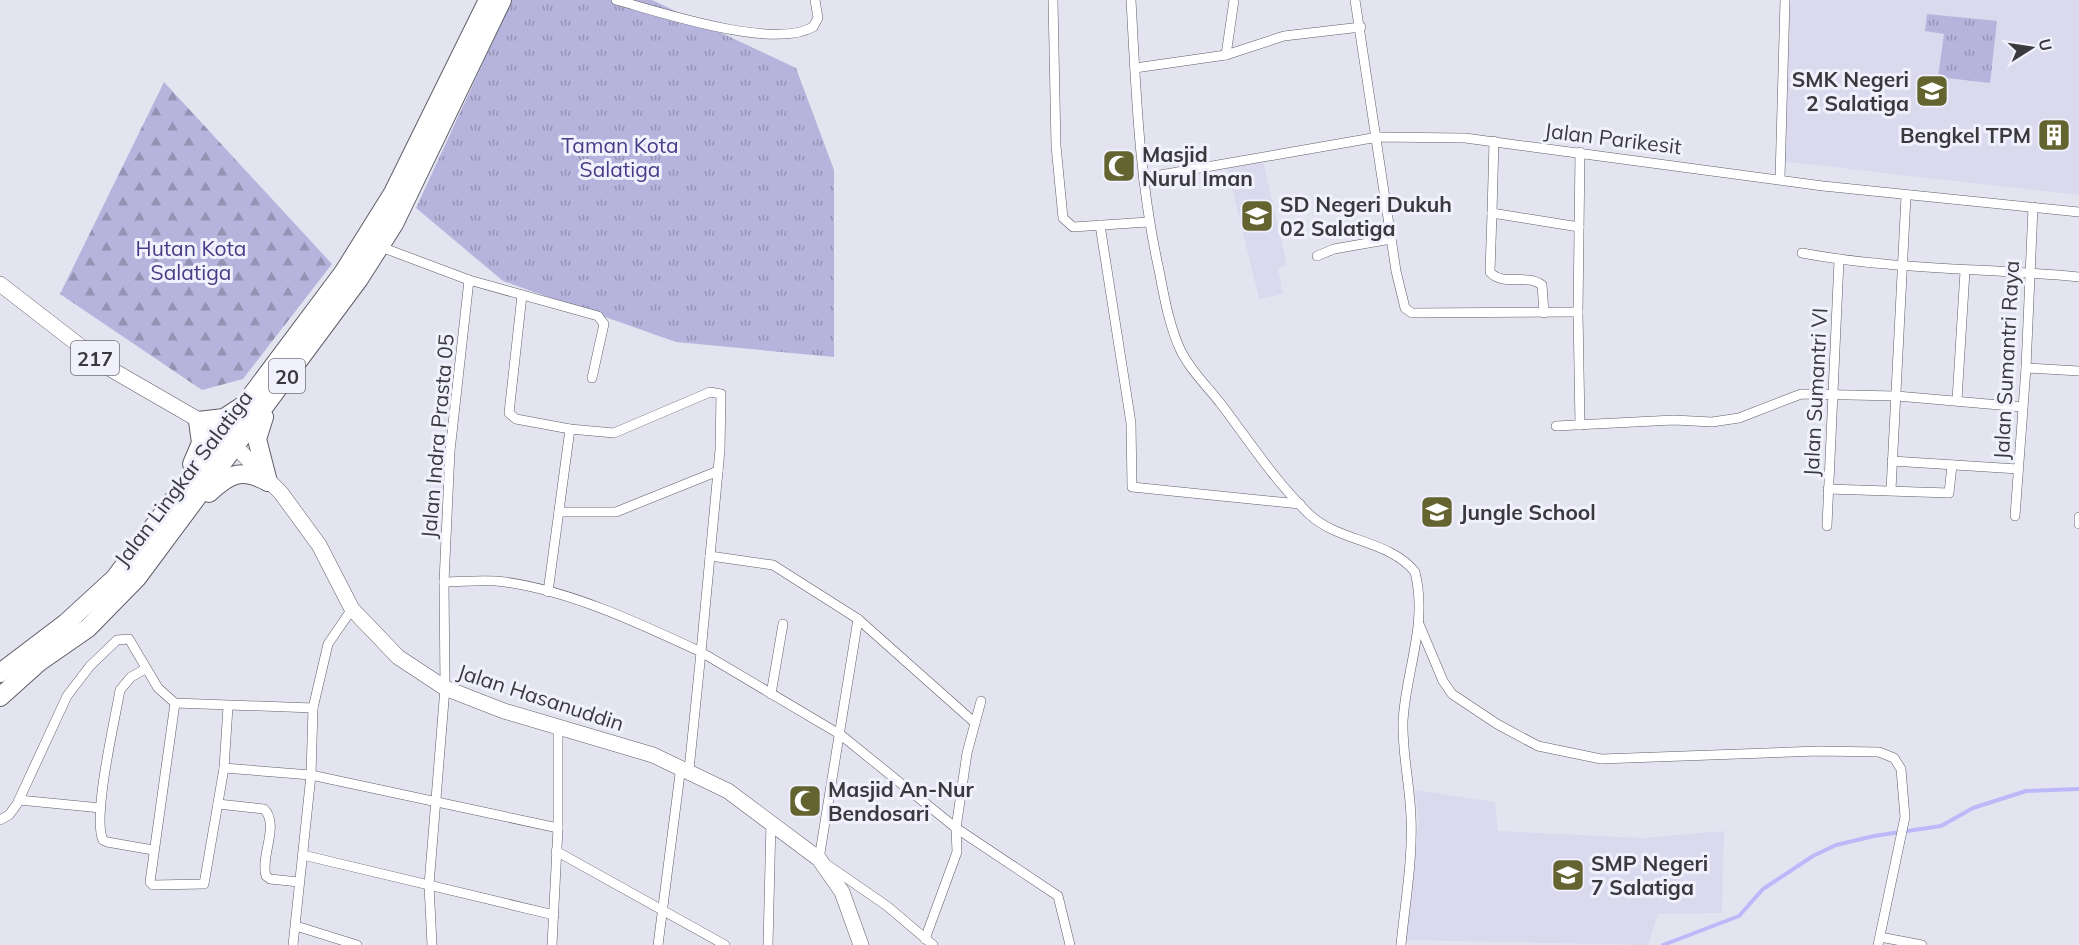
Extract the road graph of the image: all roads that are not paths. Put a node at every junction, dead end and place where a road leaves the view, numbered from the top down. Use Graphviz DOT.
graph roads {
  1 [pos="488,0"];
  2 [pos="502,0"];
  3 [pos="616,0"];
  4 [pos="814,0"];
  5 [pos="1053,0"];
  6 [pos="1131,0"];
  7 [pos="1234,0"];
  8 [pos="1355,0"];
  9 [pos="1785,0"];
  10 [pos="1360,27"];
  11 [pos="1226,55"];
  12 [pos="1135,68"];
  13 [pos="1378,137"];
  14 [pos="1494,141"];
  15 [pos="1580,152"];
  16 [pos="1143,177"];
  17 [pos="1780,178"];
  18 [pos="1906,195"];
  19 [pos="2032,207"];
  20 [pos="2079,212"];
  21 [pos="1492,213"];
  22 [pos="1148,222"];
  23 [pos="1100,225"];
  24 [pos="1579,227"];
  25 [pos="1391,239"];
  26 [pos="381,247"];
  27 [pos="1802,253"];
  28 [pos="1317,256"];
  29 [pos="1839,260"];
  30 [pos="1901,266"];
  31 [pos="1965,271"];
  32 [pos="2030,272"];
  33 [pos="2079,277"];
  34 [pos="469,280"];
  35 [pos="0,284"];
  36 [pos="522,295"];
  37 [pos="1578,312"];
  38 [pos="1544,313"];
  39 [pos="2026,368"];
  40 [pos="2079,371"];
  41 [pos="592,378"];
  42 [pos="257,388"];
  43 [pos="276,391"];
  44 [pos="1834,395"];
  45 [pos="1897,396"];
  46 [pos="1958,400"];
  47 [pos="2022,406"];
  48 [pos="198,421"];
  49 [pos="1580,425"];
  50 [pos="1556,426"];
  51 [pos="570,429"];
  52 [pos="229,441"];
  53 [pos="1892,460"];
  54 [pos="1952,465"];
  55 [pos="2018,469"];
  56 [pos="718,471"];
  57 [pos="268,482"];
  58 [pos="1828,489"];
  59 [pos="1891,490"];
  60 [pos="1300,504"];
  61 [pos="167,511"];
  62 [pos="559,512"];
  63 [pos="187,513"];
  64 [pos="2015,516"];
  65 [pos="2079,517"];
  66 [pos="2079,524"];
  67 [pos="1827,526"];
  68 [pos="710,556"];
  69 [pos="444,582"];
  70 [pos="548,592"];
  71 [pos="352,609"];
  72 [pos="858,619"];
  73 [pos="1418,622"];
  74 [pos="783,624"];
  75 [pos="701,652"];
  76 [pos="145,669"];
  77 [pos="0,673"];
  78 [pos="445,688"];
  79 [pos="771,694"];
  80 [pos="0,697"];
  81 [pos="981,701"];
  82 [pos="175,703"];
  83 [pos="228,707"];
  84 [pos="313,708"];
  85 [pos="975,723"];
  86 [pos="558,727"];
  87 [pos="840,735"];
  88 [pos="224,768"];
  89 [pos="685,768"];
  90 [pos="311,775"];
  91 [pos="19,801"];
  92 [pos="437,802"];
  93 [pos="218,804"];
  94 [pos="101,808"];
  95 [pos="0,820"];
  96 [pos="771,821"];
  97 [pos="558,828"];
  98 [pos="956,828"];
  99 [pos="153,850"];
  100 [pos="556,851"];
  101 [pos="303,855"];
  102 [pos="819,859"];
  103 [pos="298,882"];
  104 [pos="429,885"];
  105 [pos="661,909"];
  106 [pos="554,915"];
  107 [pos="296,926"];
  108 [pos="925,939"];
  109 [pos="1879,941"];
  110 [pos="293,945"];
  111 [pos="357,945"];
  112 [pos="432,945"];
  113 [pos="552,945"];
  114 [pos="658,945"];
  115 [pos="725,945"];
  116 [pos="768,945"];
  117 [pos="861,945"];
  118 [pos="933,945"];
  119 [pos="1070,945"];
  120 [pos="1401,945"];
  121 [pos="1922,945"];
  1 -- 42 [label="highway, Jalan Lingkar Salatiga / 20"];
  2 -- 26 [label="highway, Jalan Lingkar Salatiga / 20"];
  3 -- 4 [label="street"];
  5 -- 23 [label="street"];
  6 -- 12 [label="street"];
  7 -- 11 [label="street"];
  8 -- 10 [label="street"];
  9 -- 17 [label="street"];
  10 -- 11 [label="street"];
  10 -- 13 [label="street"];
  11 -- 12 [label="street"];
  12 -- 16 [label="street"];
  13 -- 14 [label="street, Jalan Parikesit"];
  13 -- 16 [label="street, Jalan Parikesit"];
  13 -- 25 [label="street"];
  14 -- 15 [label="street, Jalan Parikesit"];
  14 -- 21 [label="street"];
  15 -- 17 [label="street, Jalan Parikesit"];
  15 -- 24 [label="street"];
  16 -- 22 [label="street"];
  17 -- 18 [label="street, Jalan Parikesit"];
  18 -- 19 [label="street, Jalan Parikesit"];
  18 -- 30 [label="street"];
  19 -- 20 [label="street, Jalan Parikesit"];
  19 -- 32 [label="street, Jalan Sumantri Raya"];
  21 -- 24 [label="street"];
  21 -- 38 [label="street"];
  22 -- 23 [label="street"];
  22 -- 60 [label="street"];
  23 -- 60 [label="street"];
  24 -- 37 [label="street"];
  25 -- 28 [label="street"];
  25 -- 38 [label="street"];
  26 -- 34 [label="street"];
  26 -- 43 [label="highway, Jalan Lingkar Salatiga / 20"];
  27 -- 29 [label="street"];
  29 -- 30 [label="street"];
  29 -- 44 [label="street, Jalan Sumantri VI"];
  30 -- 31 [label="street"];
  30 -- 45 [label="street"];
  31 -- 32 [label="street"];
  31 -- 46 [label="street"];
  32 -- 33 [label="street"];
  32 -- 39 [label="street, Jalan Sumantri Raya"];
  34 -- 36 [label="street"];
  34 -- 69 [label="street, Jalan Indra Prasta 05"];
  35 -- 48 [label="main road, Jalan Hasanuddin / 217"];
  36 -- 41 [label="street"];
  36 -- 51 [label="street"];
  37 -- 38 [label="street"];
  37 -- 49 [label="street"];
  39 -- 40 [label="street"];
  39 -- 47 [label="street, Jalan Sumantri Raya"];
  42 -- 48 [label="highway"];
  42 -- 52 [label="highway, Jalan Lingkar Salatiga / 20"];
  43 -- 52 [label="highway, Jalan Lingkar Salatiga / 20"];
  43 -- 57 [label="highway"];
  44 -- 45 [label="street"];
  44 -- 49 [label="street"];
  44 -- 58 [label="street, Jalan Sumantri VI"];
  45 -- 46 [label="street"];
  45 -- 53 [label="street"];
  46 -- 47 [label="street"];
  47 -- 55 [label="street, Jalan Sumantri Raya"];
  48 -- 52 [label="main road, Jalan Hasanuddin"];
  48 -- 61 [label="highway"];
  49 -- 50 [label="street"];
  51 -- 56 [label="street"];
  51 -- 62 [label="street"];
  52 -- 57 [label="main road, Jalan Hasanuddin"];
  52 -- 61 [label="highway, Jalan Lingkar Salatiga / 20"];
  52 -- 63 [label="highway, Jalan Lingkar Salatiga / 20"];
  53 -- 54 [label="street"];
  53 -- 59 [label="street"];
  54 -- 55 [label="street"];
  54 -- 59 [label="street"];
  55 -- 64 [label="street, Jalan Sumantri Raya"];
  56 -- 62 [label="street"];
  56 -- 68 [label="street"];
  57 -- 63 [label="highway"];
  57 -- 71 [label="main road, Jalan Hasanuddin"];
  58 -- 59 [label="street"];
  58 -- 67 [label="street, Jalan Sumantri VI"];
  60 -- 73 [label="street"];
  61 -- 77 [label="highway, Jalan Lingkar Salatiga / 20"];
  62 -- 70 [label="street"];
  63 -- 80 [label="highway, Jalan Lingkar Salatiga / 20"];
  65 -- 66 [label="street"];
  68 -- 72 [label="street"];
  68 -- 75 [label="street"];
  69 -- 70 [label="street"];
  69 -- 78 [label="street, Jalan Indra Prasta 05"];
  70 -- 75 [label="street"];
  71 -- 78 [label="main road, Jalan Hasanuddin"];
  71 -- 84 [label="street"];
  72 -- 85 [label="street"];
  72 -- 87 [label="street"];
  73 -- 109 [label="street"];
  73 -- 120 [label="street"];
  74 -- 79 [label="street"];
  75 -- 79 [label="street"];
  75 -- 89 [label="street"];
  76 -- 82 [label="street"];
  76 -- 91 [label="street"];
  76 -- 94 [label="street"];
  78 -- 86 [label="main road, Jalan Hasanuddin"];
  78 -- 92 [label="street, Jalan Indra Prasta 05"];
  79 -- 87 [label="street"];
  81 -- 85 [label="street"];
  82 -- 83 [label="street"];
  82 -- 99 [label="street"];
  83 -- 84 [label="street"];
  83 -- 88 [label="street"];
  84 -- 90 [label="street"];
  85 -- 98 [label="street"];
  86 -- 89 [label="main road, Jalan Hasanuddin"];
  86 -- 97 [label="street"];
  87 -- 98 [label="street"];
  87 -- 102 [label="street"];
  88 -- 90 [label="street"];
  88 -- 93 [label="street"];
  89 -- 96 [label="main road, Jalan Hasanuddin"];
  89 -- 105 [label="street"];
  90 -- 92 [label="street"];
  90 -- 101 [label="street"];
  91 -- 94 [label="street"];
  91 -- 95 [label="street"];
  92 -- 97 [label="street"];
  92 -- 104 [label="street, Jalan Indra Prasta 05"];
  93 -- 99 [label="street"];
  93 -- 103 [label="street"];
  94 -- 99 [label="street"];
  96 -- 102 [label="main road, Jalan Hasanuddin"];
  96 -- 116 [label="street"];
  97 -- 100 [label="street"];
  98 -- 108 [label="street"];
  98 -- 119 [label="street"];
  100 -- 105 [label="street"];
  100 -- 106 [label="street"];
  101 -- 103 [label="street"];
  101 -- 104 [label="street"];
  102 -- 108 [label="street"];
  102 -- 117 [label="main road, Jalan Hasanuddin"];
  103 -- 107 [label="street"];
  104 -- 106 [label="street"];
  104 -- 112 [label="street, Jalan Indra Prasta 05"];
  105 -- 114 [label="street"];
  105 -- 115 [label="street"];
  106 -- 113 [label="street"];
  107 -- 110 [label="street"];
  107 -- 111 [label="street"];
  108 -- 118 [label="street"];
  109 -- 121 [label="street"];
}
